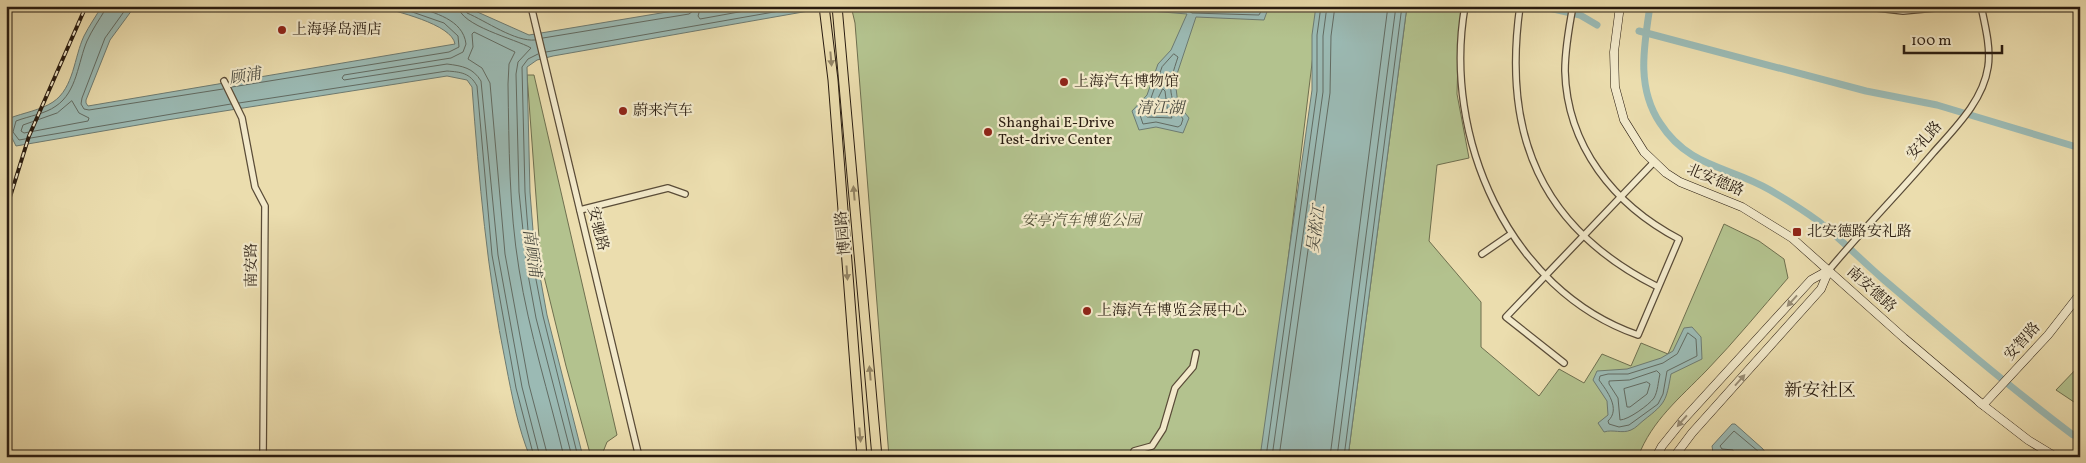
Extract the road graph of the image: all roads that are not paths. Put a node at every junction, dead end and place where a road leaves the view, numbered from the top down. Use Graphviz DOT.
graph roads {
  1 [pos="531,6"];
  2 [pos="1572,6"];
  3 [pos="1620,6"];
  4 [pos="1860,6"];
  5 [pos="1956,6"];
  6 [pos="1982,6"];
  7 [pos="1465,7"];
  8 [pos="824,8"];
  9 [pos="1520,8"];
  10 [pos="838,9"];
  11 [pos="224,81"];
  12 [pos="1654,162"];
  13 [pos="684,194"];
  14 [pos="1620,198"];
  15 [pos="580,210"];
  16 [pos="1511,234"];
  17 [pos="1584,236"];
  18 [pos="1482,254"];
  19 [pos="1829,270"];
  20 [pos="1545,276"];
  21 [pos="1658,287"];
  22 [pos="2080,294"];
  23 [pos="1196,353"];
  24 [pos="1564,362"];
  25 [pos="1983,405"];
  26 [pos="263,457"];
  27 [pos="639,457"];
  28 [pos="862,457"];
  29 [pos="877,457"];
  30 [pos="1132,457"];
  31 [pos="1656,457"];
  32 [pos="1674,457"];
  33 [pos="2056,457"];
  1 -- 15 [label="street, 安驰路"];
  2 -- 14 [label="street"];
  3 -- 12 [label="street, 北安德路"];
  4 -- 5 [label="street"];
  6 -- 19 [label="street, 安礼路"];
  7 -- 16 [label="street"];
  8 -- 28 [label="main road, 博园路, one-way"];
  9 -- 17 [label="street"];
  29 -- 10 [label="main road, 博园路, one-way"];
  11 -- 26 [label="street, 南安路"];
  12 -- 14 [label="street"];
  12 -- 19 [label="street, 北安德路"];
  13 -- 15 [label="street"];
  14 -- 17 [label="street"];
  14 -- 21 [label="street"];
  15 -- 27 [label="street, 安驰路"];
  16 -- 18 [label="street"];
  16 -- 20 [label="street"];
  17 -- 20 [label="street"];
  17 -- 21 [label="street"];
  19 -- 25 [label="street, 南安德路"];
  19 -- 31 [label="street, 安礼路, one-way"];
  32 -- 19 [label="street, 安礼路, one-way"];
  20 -- 21 [label="street"];
  20 -- 24 [label="street"];
  22 -- 25 [label="street, 安智路"];
  23 -- 30 [label="street"];
  25 -- 33 [label="street, 南安德路"];
}
